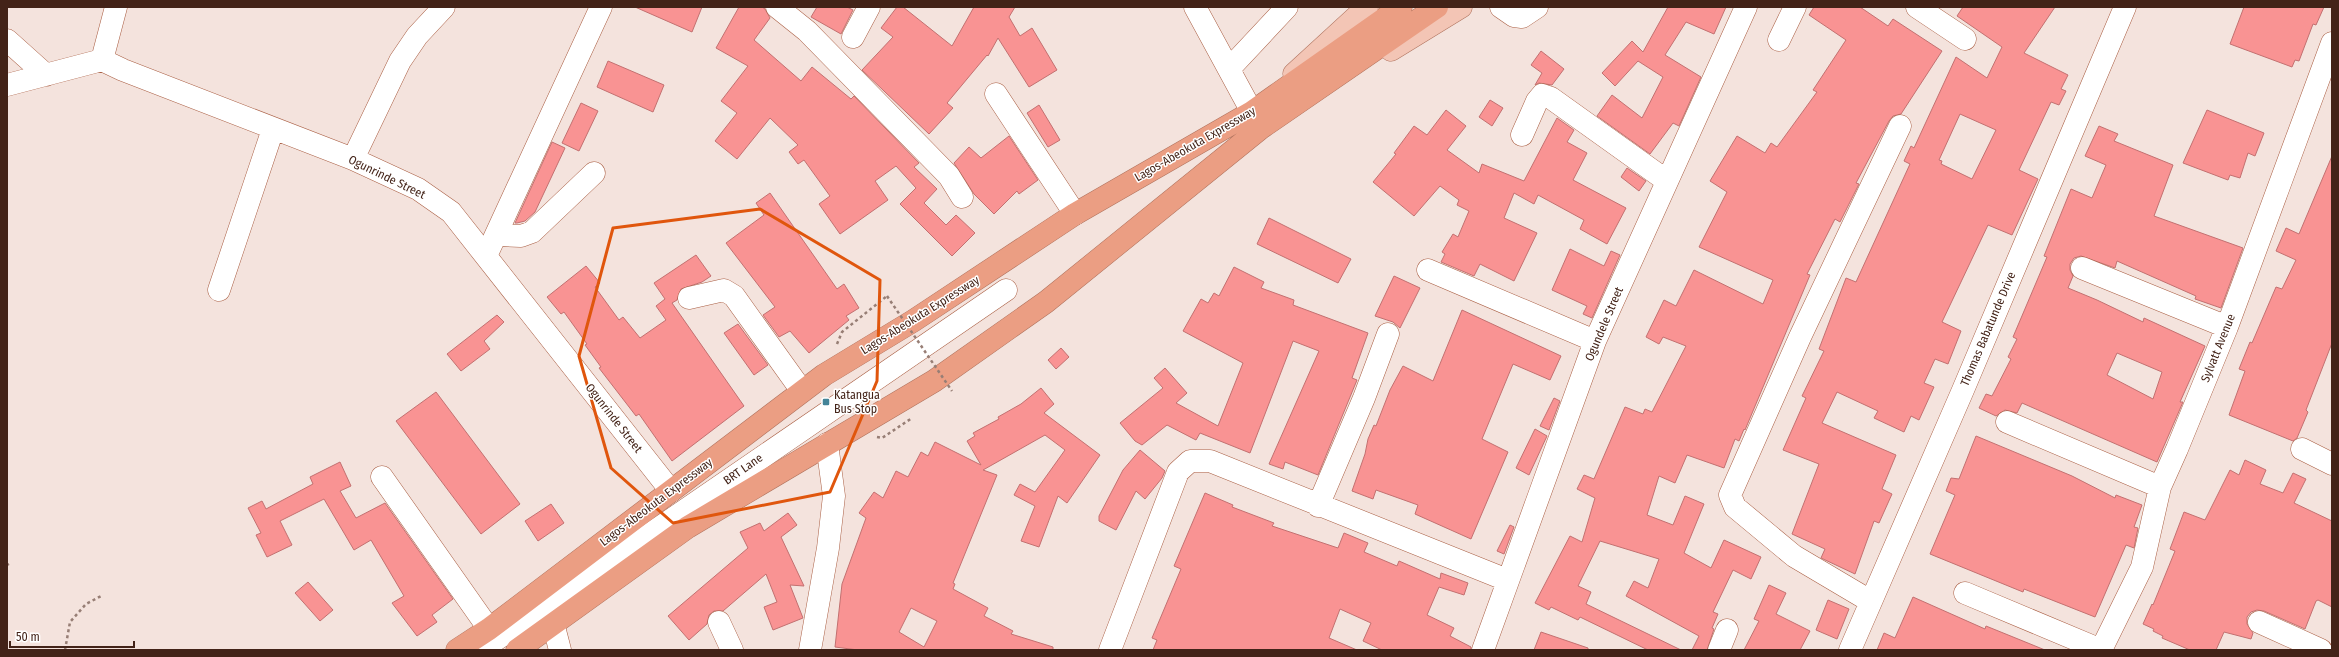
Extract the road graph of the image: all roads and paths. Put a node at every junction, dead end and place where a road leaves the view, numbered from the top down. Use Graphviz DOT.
graph roads {
  1 [pos="116,7"];
  2 [pos="444,7"];
  3 [pos="601,7"];
  4 [pos="777,7"];
  5 [pos="869,7"];
  6 [pos="1195,7"];
  7 [pos="1287,7"];
  8 [pos="1367,7"];
  9 [pos="1401,7"];
  10 [pos="1437,7"];
  11 [pos="1461,7"];
  12 [pos="1501,7"];
  13 [pos="1537,7"];
  14 [pos="1746,7"];
  15 [pos="1795,7"];
  16 [pos="1917,7"];
  17 [pos="2125,7"];
  18 [pos="853,37"];
  19 [pos="1965,39"];
  20 [pos="7,40"];
  21 [pos="1779,40"];
  22 [pos="2332,43"];
  23 [pos="102,60"];
  24 [pos="1230,68"];
  25 [pos="46,75"];
  26 [pos="7,85"];
  27 [pos="996,94"];
  28 [pos="1257,120"];
  29 [pos="1900,126"];
  30 [pos="273,129"];
  31 [pos="1522,135"];
  32 [pos="353,159"];
  33 [pos="594,173"];
  34 [pos="1667,181"];
  35 [pos="962,197"];
  36 [pos="1075,214"];
  37 [pos="496,235"];
  38 [pos="486,256"];
  39 [pos="2082,268"];
  40 [pos="1428,270"];
  41 [pos="220,290"];
  42 [pos="1006,290"];
  43 [pos="689,298"];
  44 [pos="2227,327"];
  45 [pos="842,332"];
  46 [pos="1388,334"];
  47 [pos="1595,341"];
  48 [pos="802,391"];
  49 [pos="952,391"];
  50 [pos="2007,422"];
  51 [pos="827,444"];
  52 [pos="2302,449"];
  53 [pos="2332,464"];
  54 [pos="382,477"];
  55 [pos="2160,487"];
  56 [pos="671,491"];
  57 [pos="1318,506"];
  58 [pos="1507,580"];
  59 [pos="1965,593"];
  60 [pos="103,595"];
  61 [pos="1870,601"];
  62 [pos="719,622"];
  63 [pos="2259,622"];
  64 [pos="553,623"];
  65 [pos="489,629"];
  66 [pos="1727,630"];
  67 [pos="65,650"];
  68 [pos="457,650"];
  69 [pos="481,650"];
  70 [pos="517,650"];
  71 [pos="560,650"];
  72 [pos="732,650"];
  73 [pos="810,650"];
  74 [pos="1110,650"];
  75 [pos="1483,650"];
  76 [pos="1719,650"];
  77 [pos="1850,650"];
  78 [pos="2101,650"];
  79 [pos="2321,650"];
  1 -- 23 [label="street"];
  2 -- 32 [label="street"];
  3 -- 37 [label="street"];
  4 -- 35 [label="street"];
  5 -- 18 [label="street"];
  6 -- 24 [label="street"];
  7 -- 24 [label="street"];
  8 -- 28 [label="main road"];
  9 -- 28 [label="highway, Lagos-Abeokuta Expressway"];
  10 -- 28 [label="highway, Lagos-Abeokuta Expressway"];
  11 -- 28 [label="main road"];
  12 -- 13 [label="street"];
  14 -- 34 [label="street, Ogundele Street"];
  15 -- 21 [label="street"];
  16 -- 19 [label="street"];
  17 -- 61 [label="street, Thomas Babatunde Drive"];
  20 -- 25 [label="street"];
  22 -- 44 [label="street, Sylvatt Avenue"];
  23 -- 25 [label="street"];
  23 -- 30 [label="street, Ogunrinde Street"];
  24 -- 28 [label="street"];
  25 -- 26 [label="street"];
  27 -- 36 [label="street"];
  28 -- 36 [label="highway, Lagos-Abeokuta Expressway"];
  28 -- 51 [label="highway, Lagos-Abeokuta Expressway"];
  29 -- 61 [label="street"];
  30 -- 32 [label="street, Ogunrinde Street"];
  30 -- 41 [label="street"];
  31 -- 34 [label="street"];
  32 -- 38 [label="street, Ogunrinde Street"];
  33 -- 37 [label="street"];
  34 -- 47 [label="street, Ogundele Street"];
  36 -- 48 [label="highway, Lagos-Abeokuta Expressway"];
  37 -- 38 [label="street"];
  38 -- 56 [label="street, Ogunrinde Street"];
  39 -- 44 [label="street"];
  40 -- 47 [label="street"];
  42 -- 69 [label="street, BRT Lane"];
  43 -- 48 [label="street"];
  44 -- 55 [label="street, Sylvatt Avenue"];
  45 -- 49 [label="path, bridge"];
  46 -- 57 [label="street"];
  47 -- 58 [label="street, Ogundele Street"];
  48 -- 56 [label="highway, Lagos-Abeokuta Expressway"];
  50 -- 55 [label="street"];
  51 -- 64 [label="highway, Lagos-Abeokuta Expressway"];
  51 -- 73 [label="street"];
  52 -- 53 [label="street"];
  54 -- 65 [label="street"];
  55 -- 78 [label="street, Sylvatt Avenue"];
  56 -- 65 [label="highway, Lagos-Abeokuta Expressway"];
  57 -- 58 [label="street"];
  57 -- 74 [label="street"];
  58 -- 75 [label="street, Ogundele Street"];
  59 -- 78 [label="street"];
  60 -- 67 [label="path"];
  61 -- 77 [label="street, Thomas Babatunde Drive"];
  62 -- 72 [label="street"];
  63 -- 79 [label="street"];
  64 -- 70 [label="highway, Lagos-Abeokuta Expressway"];
  64 -- 71 [label="street"];
  65 -- 68 [label="highway, Lagos-Abeokuta Expressway"];
  66 -- 76 [label="street"];
}
